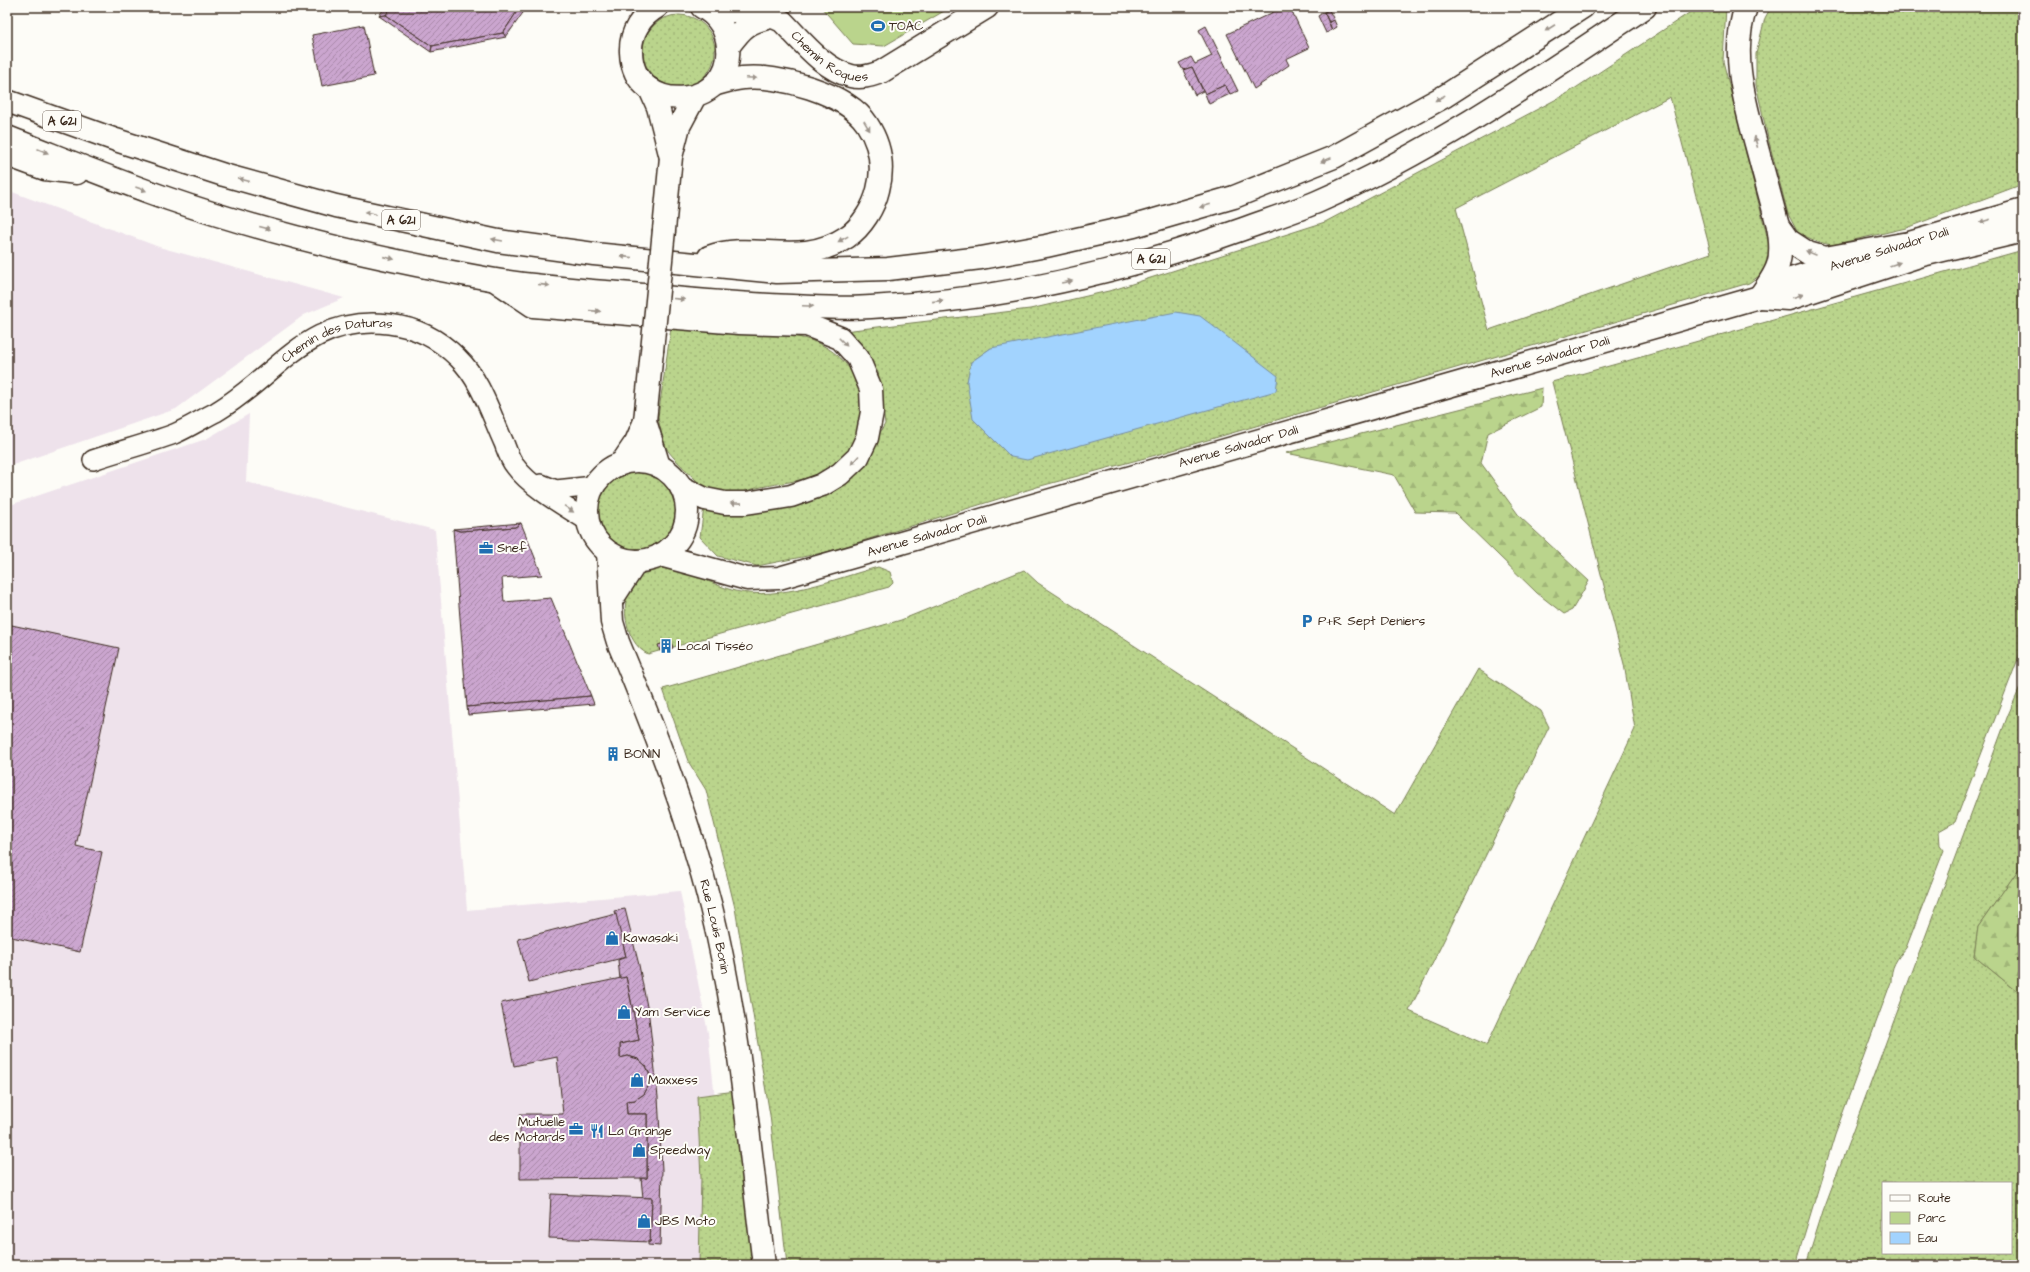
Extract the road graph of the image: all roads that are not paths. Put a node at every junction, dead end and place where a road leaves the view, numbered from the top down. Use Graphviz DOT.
graph roads {
  1 [pos="657,7"];
  2 [pos="987,7"];
  3 [pos="1583,7"];
  4 [pos="1645,7"];
  5 [pos="1746,7"];
  6 [pos="706,10"];
  7 [pos="774,16"];
  8 [pos="728,47"];
  9 [pos="650,89"];
  10 [pos="7,90"];
  11 [pos="704,91"];
  12 [pos="7,101"];
  13 [pos="7,137"];
  14 [pos="116,140"];
  15 [pos="7,155"];
  16 [pos="670,157"];
  17 [pos="104,176"];
  18 [pos="2023,210"];
  19 [pos="1778,226"];
  20 [pos="2023,231"];
  21 [pos="1904,244"];
  22 [pos="693,263"];
  23 [pos="494,280"];
  24 [pos="1760,298"];
  25 [pos="645,421"];
  26 [pos="93,460"];
  27 [pos="621,464"];
  28 [pos="659,466"];
  29 [pos="528,479"];
  30 [pos="594,486"];
  31 [pos="681,487"];
  32 [pos="588,521"];
  33 [pos="683,531"];
  34 [pos="608,552"];
  35 [pos="660,555"];
  36 [pos="637,561"];
  37 [pos="715,570"];
  38 [pos="611,601"];
  39 [pos="764,1265"];
  1 -- 9 [label="main road"];
  2 -- 7 [label="main road, Chemin Roques"];
  3 -- 22 [label="main road, A 621, one-way"];
  23 -- 4 [label="main road, A 621, one-way"];
  19 -- 5 [label="main road, one-way"];
  6 -- 7 [label="main road, Chemin Roques"];
  6 -- 8 [label="main road"];
  7 -- 8 [label="main road"];
  8 -- 11 [label="main road"];
  9 -- 11 [label="main road"];
  9 -- 16 [label="main road"];
  10 -- 14 [label="main road"];
  11 -- 16 [label="main road"];
  11 -- 22 [label="main road, one-way"];
  12 -- 14 [label="main road, A 621"];
  13 -- 17 [label="main road, A 621, one-way"];
  22 -- 14 [label="main road, A 621, one-way"];
  15 -- 17 [label="main road"];
  16 -- 25 [label="main road, bridge"];
  17 -- 23 [label="main road, A 621, one-way"];
  18 -- 21 [label="main road, Avenue Salvador Dali, one-way"];
  21 -- 19 [label="main road, one-way"];
  19 -- 24 [label="main road"];
  24 -- 20 [label="main road, Avenue Salvador Dali, one-way"];
  21 -- 24 [label="main road, Avenue Salvador Dali"];
  23 -- 31 [label="main road, one-way"];
  24 -- 37 [label="main road, Avenue Salvador Dali"];
  25 -- 27 [label="main road"];
  25 -- 28 [label="main road"];
  26 -- 29 [label="street, Chemin des Daturas"];
  27 -- 28 [label="main road"];
  27 -- 30 [label="main road"];
  28 -- 31 [label="main road"];
  29 -- 30 [label="street, Chemin des Daturas"];
  29 -- 32 [label="street, Chemin des Daturas, one-way"];
  30 -- 32 [label="main road"];
  31 -- 33 [label="main road"];
  32 -- 34 [label="main road"];
  33 -- 35 [label="main road"];
  33 -- 37 [label="main road, Avenue Salvador Dali"];
  34 -- 36 [label="main road"];
  34 -- 38 [label="main road, Rue Louis Bonin"];
  35 -- 36 [label="main road"];
  35 -- 37 [label="main road, Avenue Salvador Dali"];
  36 -- 38 [label="main road"];
  38 -- 39 [label="main road, Rue Louis Bonin"];
}
